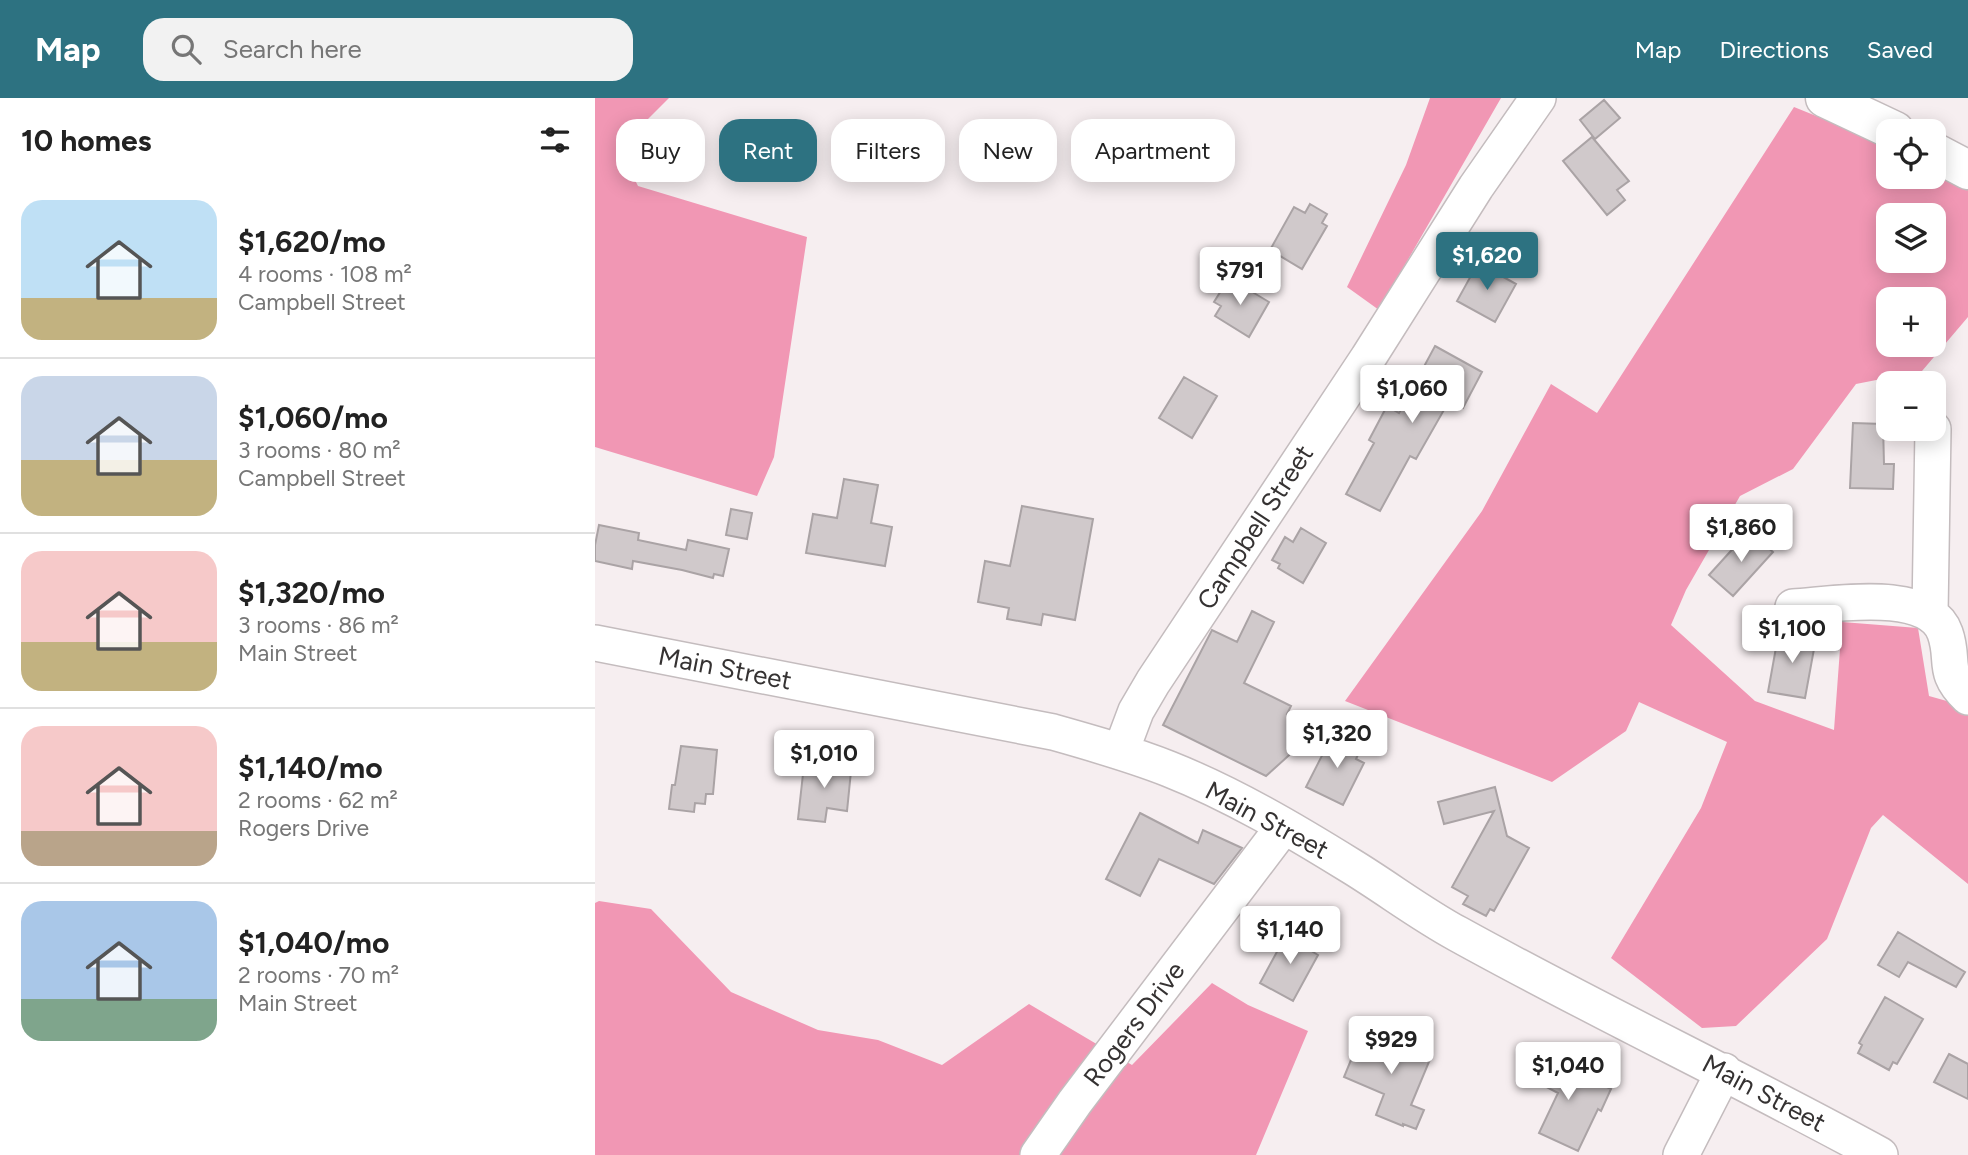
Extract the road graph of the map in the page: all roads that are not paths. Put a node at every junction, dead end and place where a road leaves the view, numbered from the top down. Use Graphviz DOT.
graph roads {
  1 [pos="1538,98"];
  2 [pos="1825,98"];
  3 [pos="1876,122"];
  4 [pos="1946,158"];
  5 [pos="1968,170"];
  6 [pos="1933,441"];
  7 [pos="1793,607"];
  8 [pos="1930,613"];
  9 [pos="595,643"];
  10 [pos="1968,697"];
  11 [pos="1121,751"];
  12 [pos="1284,826"];
  13 [pos="1724,1071"];
  14 [pos="1038,1155"];
  15 [pos="1681,1155"];
  16 [pos="1880,1155"];
  1 -- 11 [label="street, Campbell Street"];
  2 -- 3 [label="highway"];
  4 -- 5 [label="highway"];
  6 -- 8 [label="street"];
  7 -- 8 [label="street"];
  8 -- 10 [label="street"];
  9 -- 11 [label="street, Main Street"];
  11 -- 12 [label="street, Main Street"];
  12 -- 13 [label="street, Main Street"];
  12 -- 14 [label="street, Rogers Drive"];
  13 -- 15 [label="street"];
  13 -- 16 [label="street, Main Street"];
}
